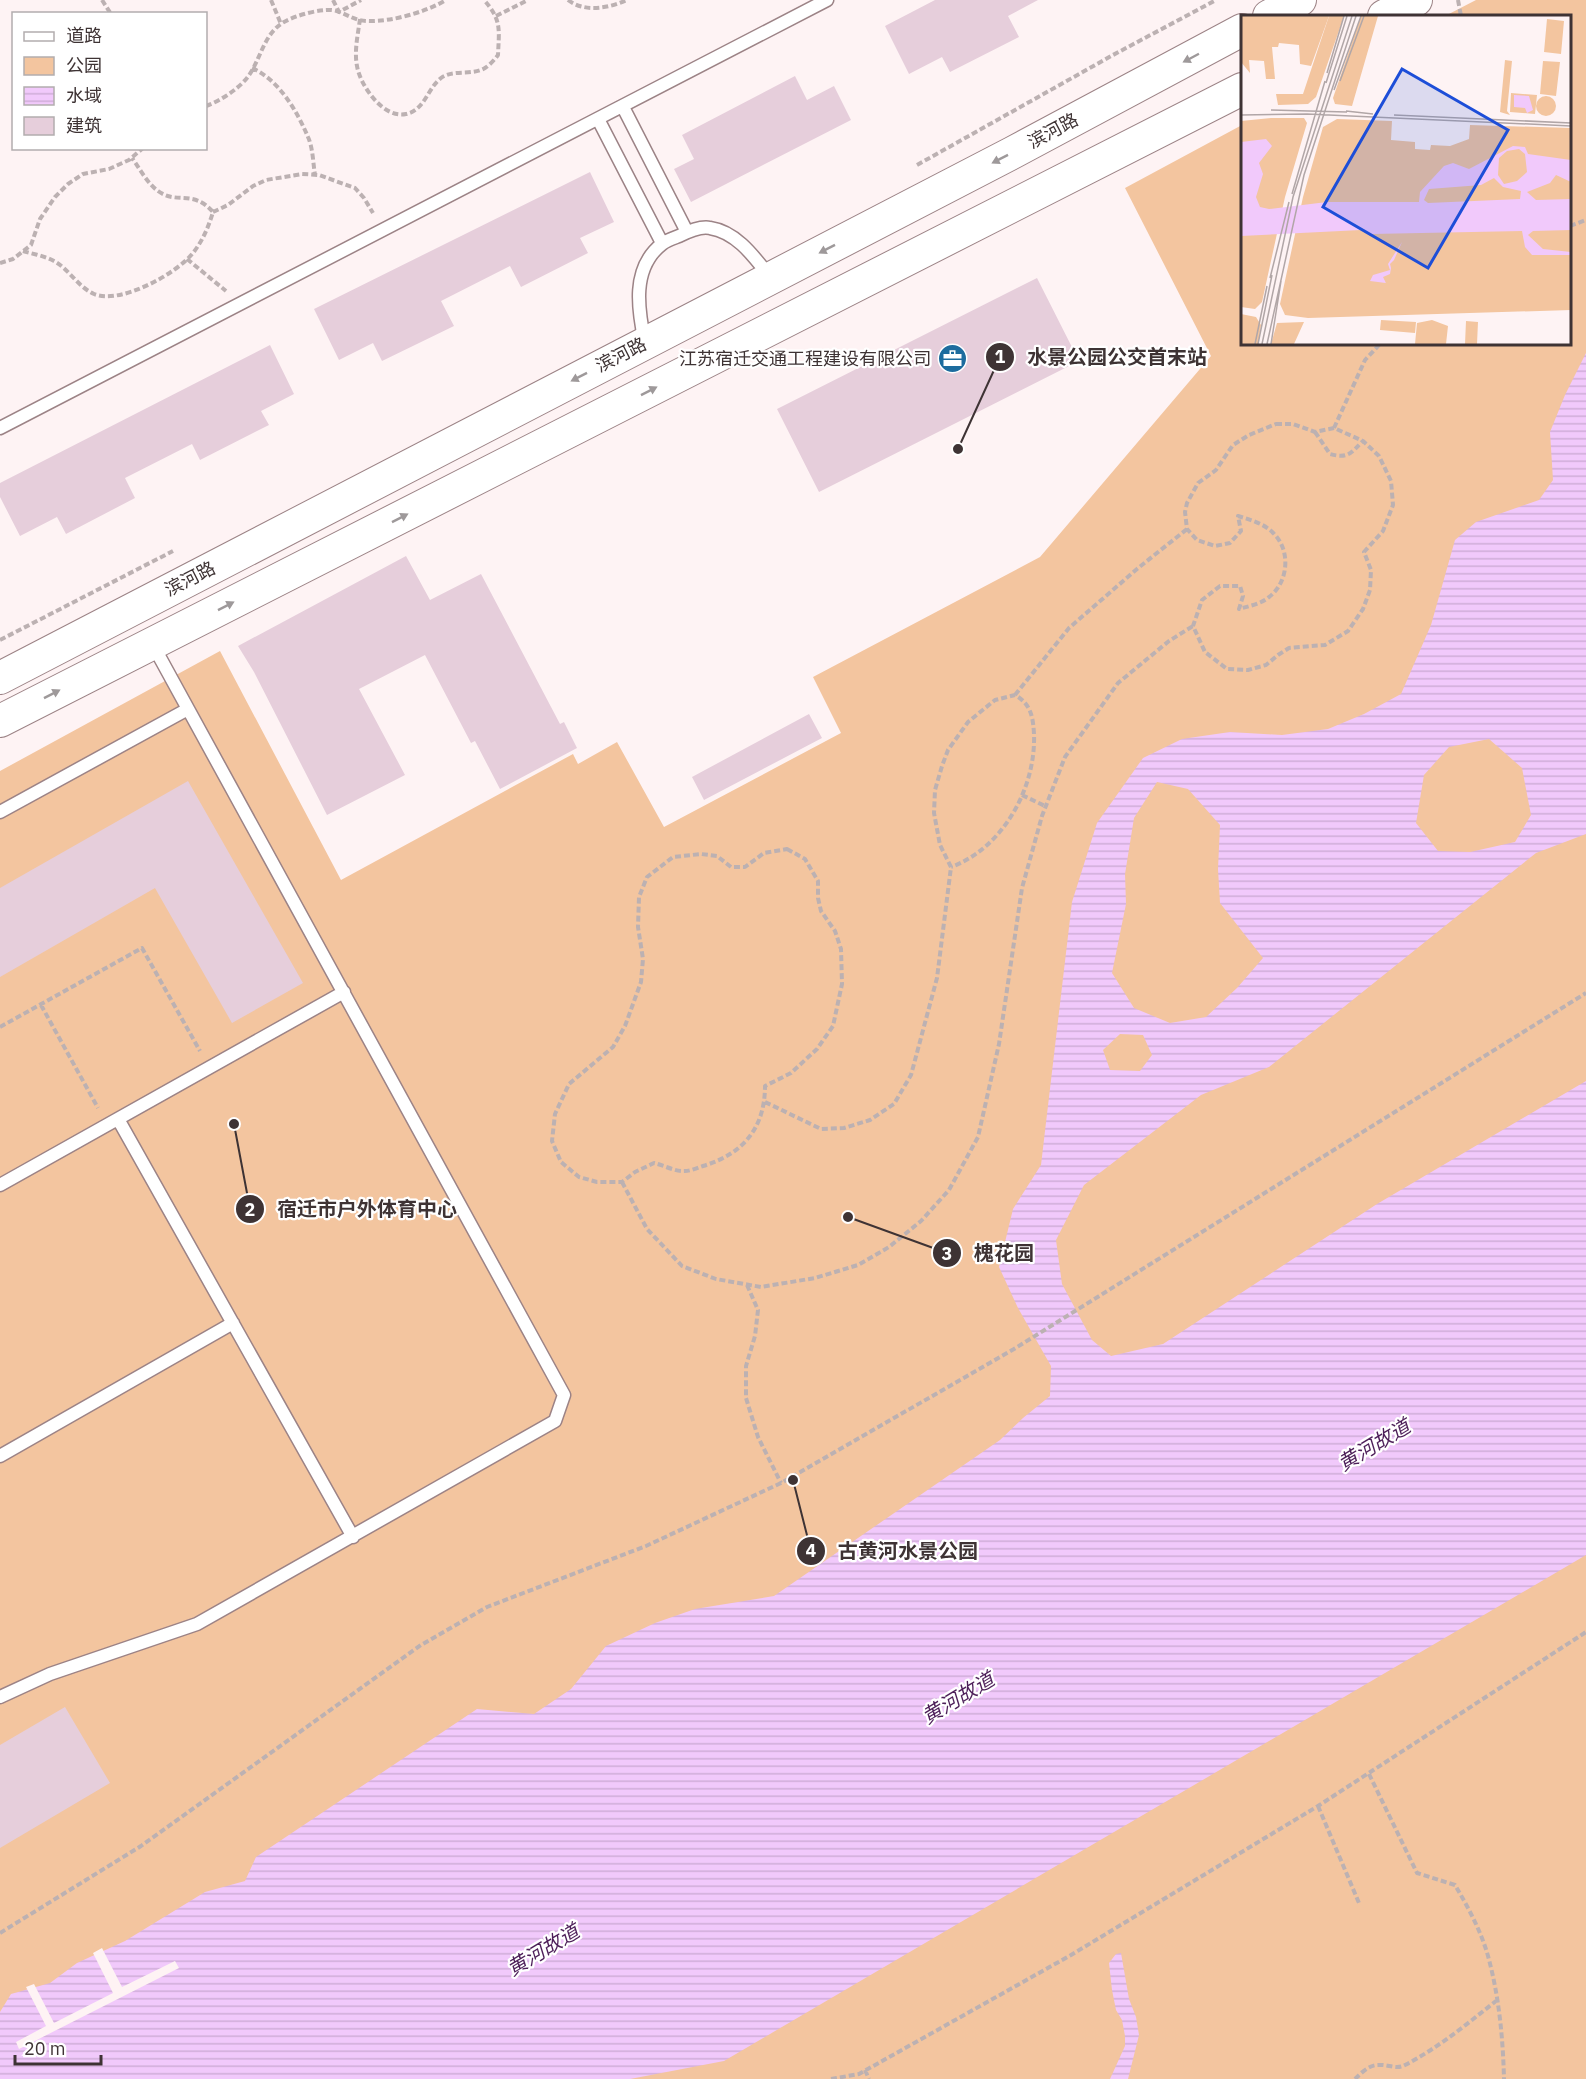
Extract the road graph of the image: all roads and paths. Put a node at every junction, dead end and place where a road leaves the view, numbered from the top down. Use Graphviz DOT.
graph roads {
  1 [pos="271,0"];
  2 [pos="333,0"];
  3 [pos="361,0"];
  4 [pos="446,0"];
  5 [pos="484,0"];
  6 [pos="528,0"];
  7 [pos="568,0"];
  8 [pos="627,0"];
  9 [pos="827,0"];
  10 [pos="1216,0"];
  11 [pos="1300,0"];
  12 [pos="1458,0"];
  13 [pos="339,12"];
  14 [pos="1271,15"];
  15 [pos="1461,15"];
  16 [pos="496,16"];
  17 [pos="360,20"];
  18 [pos="281,25"];
  19 [pos="1241,31"];
  20 [pos="252,68"];
  21 [pos="1241,90"];
  22 [pos="207,105"];
  23 [pos="623,107"];
  24 [pos="598,119"];
  25 [pos="141,150"];
  26 [pos="132,158"];
  27 [pos="915,166"];
  28 [pos="315,175"];
  29 [pos="213,212"];
  30 [pos="1586,220"];
  31 [pos="1571,225"];
  32 [pos="383,230"];
  33 [pos="687,232"];
  34 [pos="662,243"];
  35 [pos="23,251"];
  36 [pos="187,258"];
  37 [pos="0,263"];
  38 [pos="771,278"];
  39 [pos="235,306"];
  40 [pos="645,343"];
  41 [pos="1379,345"];
  42 [pos="0,428"];
  43 [pos="1334,428"];
  44 [pos="1315,432"];
  45 [pos="1363,441"];
  46 [pos="1187,529"];
  47 [pos="181,547"];
  48 [pos="1193,626"];
  49 [pos="0,640"];
  50 [pos="152,644"];
  51 [pos="0,678"];
  52 [pos="1015,695"];
  53 [pos="189,709"];
  54 [pos="0,721"];
  55 [pos="1022,795"];
  56 [pos="1046,806"];
  57 [pos="0,812"];
  58 [pos="951,867"];
  59 [pos="344,992"];
  60 [pos="1586,993"];
  61 [pos="40,1005"];
  62 [pos="0,1027"];
  63 [pos="209,1067"];
  64 [pos="765,1102"];
  65 [pos="112,1122"];
  66 [pos="622,1182"];
  67 [pos="0,1185"];
  68 [pos="747,1285"];
  69 [pos="233,1323"];
  70 [pos="0,1456"];
  71 [pos="781,1484"];
  72 [pos="353,1537"];
  73 [pos="1586,1632"];
  74 [pos="0,1697"];
  75 [pos="1369,1774"];
  76 [pos="1318,1806"];
  77 [pos="1359,1903"];
  78 [pos="0,1932"];
  79 [pos="1497,2001"];
  80 [pos="865,2070"];
  81 [pos="831,2079"];
  82 [pos="869,2079"];
  83 [pos="1355,2079"];
  84 [pos="1504,2079"];
  1 -- 18 [label="path"];
  2 -- 13 [label="path"];
  3 -- 13 [label="path"];
  4 -- 17 [label="path"];
  5 -- 16 [label="path"];
  6 -- 16 [label="path"];
  7 -- 8 [label="path"];
  9 -- 23 [label="lane"];
  10 -- 27 [label="path"];
  11 -- 14 [label="main road"];
  12 -- 15 [label="path"];
  13 -- 17 [label="path"];
  13 -- 18 [label="path"];
  16 -- 17 [label="path"];
  18 -- 20 [label="path"];
  19 -- 38 [label="main road, 滨河路, one-way"];
  20 -- 22 [label="path"];
  20 -- 28 [label="path"];
  50 -- 21 [label="main road, one-way"];
  23 -- 24 [label="lane"];
  23 -- 33 [label="lane"];
  24 -- 32 [label="lane"];
  24 -- 34 [label="lane"];
  25 -- 26 [label="path"];
  26 -- 29 [label="path"];
  26 -- 35 [label="path"];
  28 -- 29 [label="path"];
  28 -- 32 [label="path"];
  29 -- 36 [label="path"];
  30 -- 31 [label="path"];
  32 -- 39 [label="lane"];
  33 -- 34 [label="lane"];
  33 -- 38 [label="lane"];
  34 -- 40 [label="lane"];
  35 -- 36 [label="path"];
  35 -- 37 [label="path"];
  36 -- 39 [label="path"];
  38 -- 40 [label="main road, 滨河路"];
  39 -- 42 [label="lane"];
  40 -- 51 [label="main road, 滨河路, one-way"];
  41 -- 43 [label="path"];
  43 -- 44 [label="path"];
  43 -- 45 [label="path"];
  44 -- 45 [label="path"];
  44 -- 46 [label="path"];
  45 -- 48 [label="path"];
  46 -- 48 [label="path"];
  46 -- 52 [label="path"];
  47 -- 49 [label="path"];
  48 -- 56 [label="path"];
  50 -- 53 [label="lane"];
  54 -- 50 [label="main road, one-way"];
  52 -- 55 [label="path"];
  52 -- 58 [label="path"];
  53 -- 57 [label="lane"];
  53 -- 59 [label="lane"];
  55 -- 56 [label="path"];
  55 -- 58 [label="path"];
  56 -- 68 [label="path"];
  58 -- 64 [label="path"];
  59 -- 63 [label="lane"];
  59 -- 72 [label="lane"];
  60 -- 71 [label="path"];
  61 -- 62 [label="path"];
  61 -- 63 [label="path"];
  61 -- 65 [label="path"];
  63 -- 65 [label="lane"];
  64 -- 66 [label="path"];
  64 -- 66 [label="path"];
  65 -- 67 [label="lane"];
  65 -- 69 [label="lane"];
  66 -- 68 [label="path"];
  68 -- 71 [label="path"];
  69 -- 70 [label="lane"];
  69 -- 72 [label="lane"];
  71 -- 78 [label="path"];
  72 -- 74 [label="lane"];
  73 -- 75 [label="path"];
  75 -- 76 [label="path"];
  75 -- 79 [label="path"];
  76 -- 77 [label="path"];
  76 -- 80 [label="path"];
  79 -- 83 [label="path"];
  79 -- 84 [label="path"];
  80 -- 81 [label="path"];
  80 -- 82 [label="path"];
}
